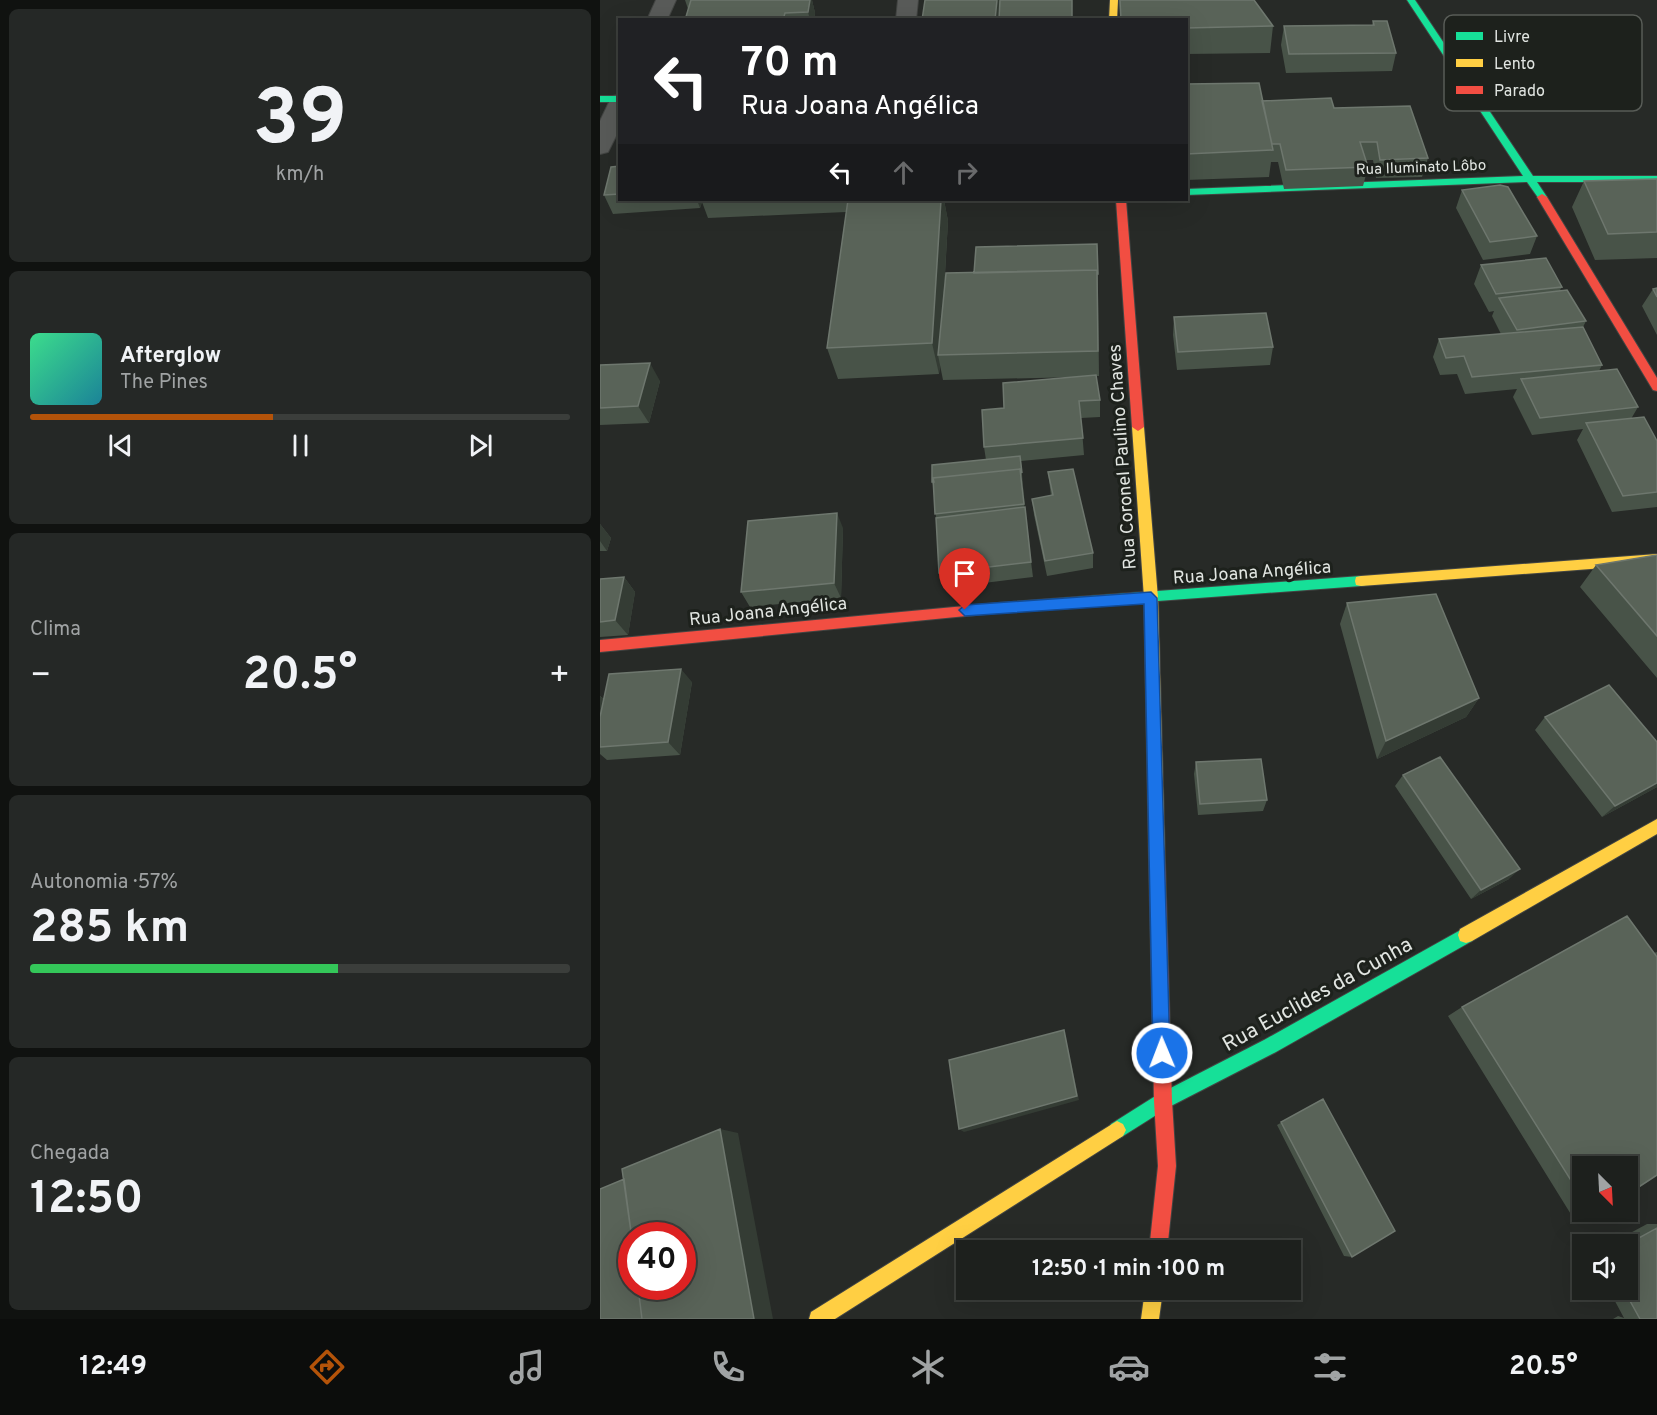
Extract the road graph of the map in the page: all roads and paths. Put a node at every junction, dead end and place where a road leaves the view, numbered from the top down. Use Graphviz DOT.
graph roads {
  1 [pos="666,0"];
  2 [pos="908,0"];
  3 [pos="1114,0"];
  4 [pos="1411,0"];
  5 [pos="658,18"];
  6 [pos="906,18"];
  7 [pos="1113,18"];
  8 [pos="1444,49"];
  9 [pos="600,99"];
  10 [pos="618,100"];
  11 [pos="618,105"];
  12 [pos="1485,111"];
  13 [pos="600,147"];
  14 [pos="1531,179"];
  15 [pos="1657,179"];
  16 [pos="1188,192"];
  17 [pos="1121,201"];
  18 [pos="1657,387"];
  19 [pos="1657,559"];
  20 [pos="1151,598"];
  21 [pos="600,646"];
  22 [pos="1657,826"];
  23 [pos="1163,1101"];
  24 [pos="1159,1240"];
  25 [pos="1153,1300"];
  26 [pos="818,1319"];
  27 [pos="1150,1319"];
  1 -- 5 [label="street"];
  2 -- 6 [label="street"];
  3 -- 7 [label="street"];
  4 -- 8 [label="street"];
  9 -- 10 [label="street"];
  11 -- 13 [label="street"];
  12 -- 14 [label="street"];
  14 -- 15 [label="street, Rua Iluminato Lôbo"];
  14 -- 16 [label="street, Rua Iluminato Lôbo"];
  14 -- 18 [label="street"];
  17 -- 20 [label="street, Rua Coronel Paulino Chaves"];
  19 -- 20 [label="street, Rua Joana Angélica"];
  20 -- 21 [label="street, Rua Joana Angélica"];
  20 -- 23 [label="street, Rua Coronel Paulino Chaves"];
  22 -- 23 [label="street, Rua Euclides da Cunha"];
  23 -- 24 [label="street, Rua Coronel Paulino Chaves"];
  23 -- 26 [label="street, Rua Euclides da Cunha"];
  25 -- 27 [label="street"];
}
